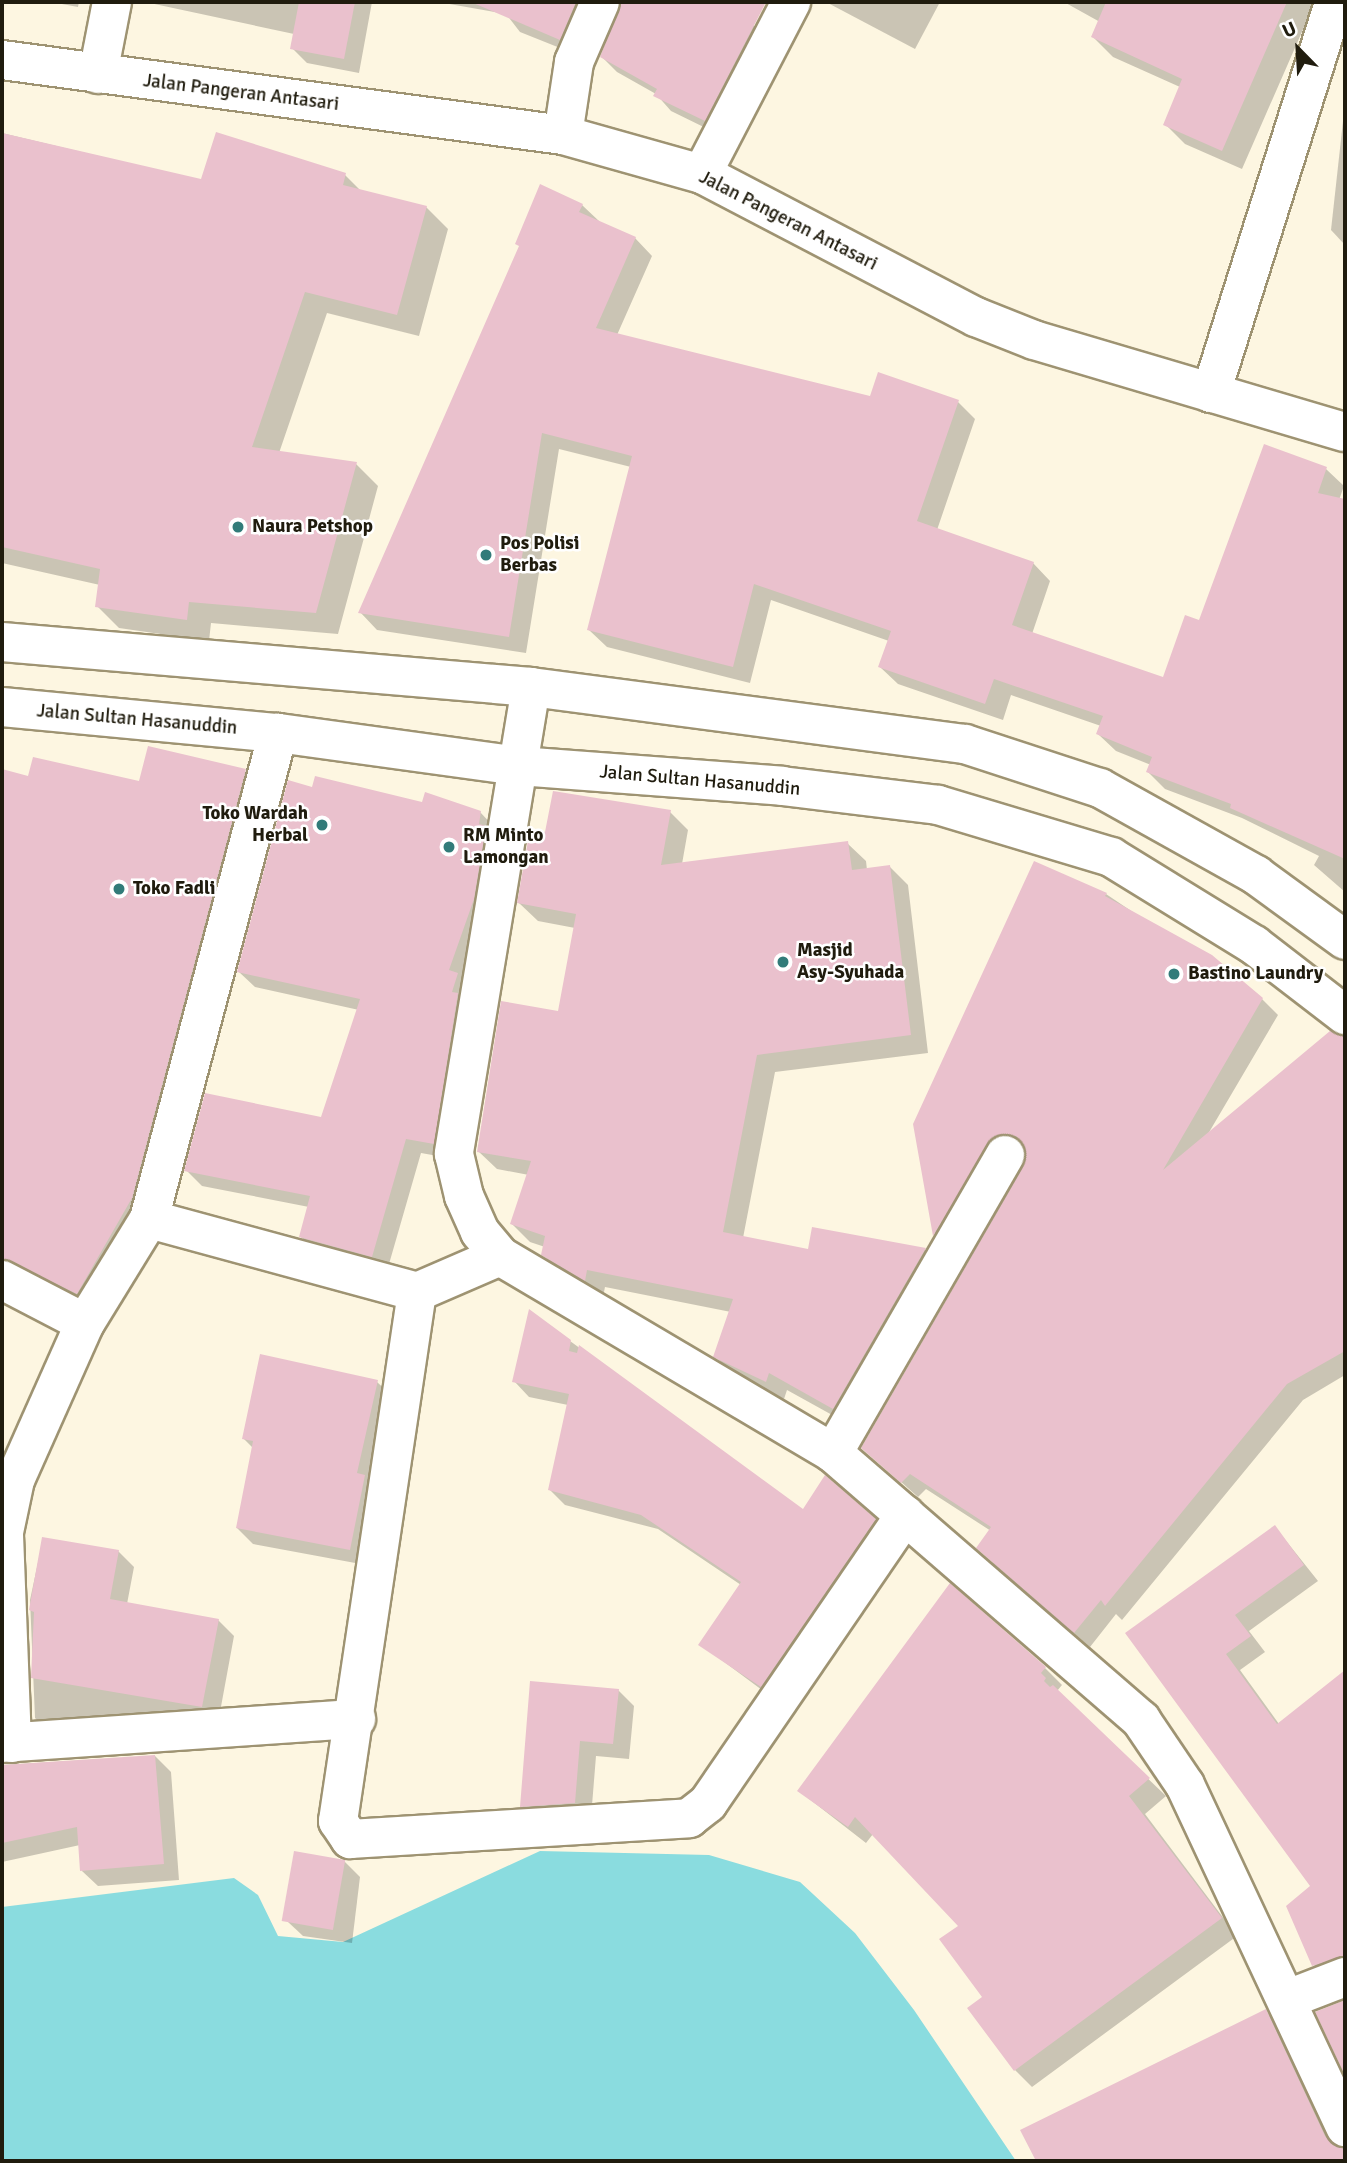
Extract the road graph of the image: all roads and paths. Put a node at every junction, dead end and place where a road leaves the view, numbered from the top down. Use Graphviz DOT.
graph roads {
  1 [pos="112,2"];
  2 [pos="600,2"];
  3 [pos="791,2"];
  4 [pos="1334,2"];
  5 [pos="2,60"];
  6 [pos="98,74"];
  7 [pos="563,135"];
  8 [pos="702,174"];
  9 [pos="1211,393"];
  10 [pos="1345,432"];
  11 [pos="2,642"];
  12 [pos="531,687"];
  13 [pos="2,707"];
  14 [pos="278,733"];
  15 [pos="519,766"];
  16 [pos="1345,940"];
  17 [pos="1345,1015"];
  18 [pos="1005,1154"];
  19 [pos="149,1219"];
  20 [pos="500,1256"];
  21 [pos="2,1280"];
  22 [pos="417,1292"];
  23 [pos="85,1323"];
  24 [pos="833,1453"];
  25 [pos="905,1515"];
  26 [pos="3,1532"];
  27 [pos="356,1719"];
  28 [pos="7,1743"];
  29 [pos="1345,1977"];
  30 [pos="1288,1999"];
  31 [pos="1345,2127"];
  1 -- 6 [label="street"];
  2 -- 7 [label="street"];
  3 -- 8 [label="street"];
  4 -- 9 [label="street"];
  5 -- 6 [label="street, Jalan Pangeran Antasari"];
  6 -- 7 [label="street, Jalan Pangeran Antasari"];
  7 -- 8 [label="street, Jalan Pangeran Antasari"];
  8 -- 9 [label="street, Jalan Pangeran Antasari"];
  9 -- 10 [label="street, Jalan Pangeran Antasari"];
  11 -- 12 [label="street"];
  12 -- 15 [label="street"];
  12 -- 16 [label="street"];
  13 -- 14 [label="street, Jalan Sultan Hasanuddin"];
  14 -- 15 [label="street, Jalan Sultan Hasanuddin"];
  14 -- 19 [label="street"];
  15 -- 17 [label="street, Jalan Sultan Hasanuddin"];
  15 -- 20 [label="street"];
  18 -- 24 [label="street"];
  19 -- 22 [label="street"];
  19 -- 23 [label="street"];
  20 -- 22 [label="street"];
  20 -- 24 [label="street"];
  21 -- 23 [label="street"];
  22 -- 27 [label="street"];
  23 -- 26 [label="street"];
  24 -- 25 [label="street"];
  25 -- 27 [label="street"];
  25 -- 30 [label="street"];
  26 -- 28 [label="street"];
  27 -- 28 [label="street"];
  29 -- 30 [label="street"];
  30 -- 31 [label="street"];
}
